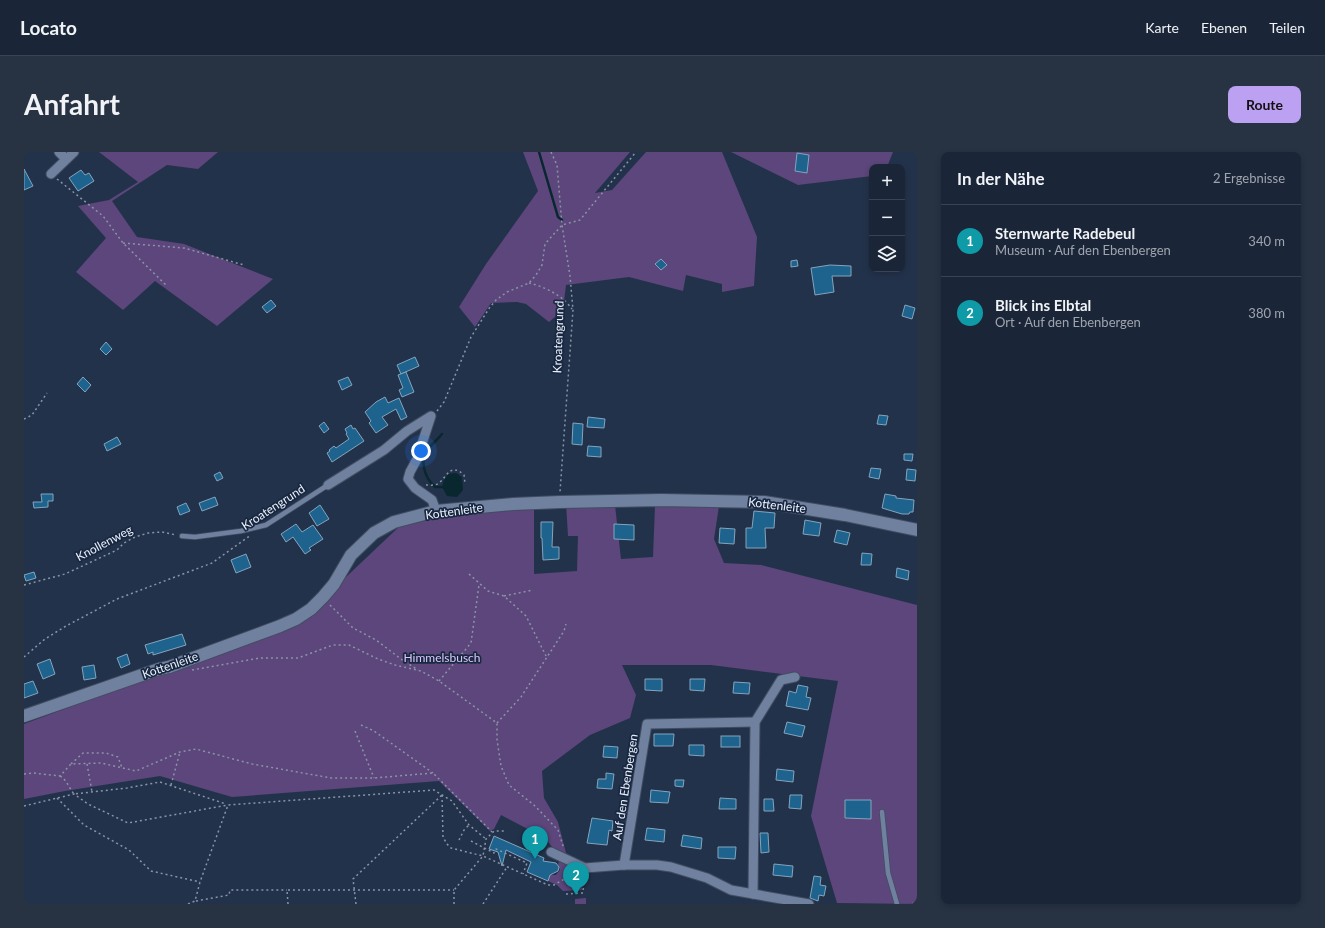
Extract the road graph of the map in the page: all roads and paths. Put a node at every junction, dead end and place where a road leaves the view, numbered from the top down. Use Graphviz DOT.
graph roads {
  1 [pos="59,152"];
  2 [pos="74,152"];
  3 [pos="551,152"];
  4 [pos="636,152"];
  5 [pos="66,160"];
  6 [pos="51,174"];
  7 [pos="562,225"];
  8 [pos="123,243"];
  9 [pos="244,264"];
  10 [pos="529,283"];
  11 [pos="167,286"];
  12 [pos="573,310"];
  13 [pos="47,393"];
  14 [pos="431,416"];
  15 [pos="24,419"];
  16 [pos="407,431"];
  17 [pos="424,440"];
  18 [pos="465,484"];
  19 [pos="328,485"];
  20 [pos="431,485"];
  21 [pos="560,502"];
  22 [pos="436,511"];
  23 [pos="266,525"];
  24 [pos="917,530"];
  25 [pos="182,536"];
  26 [pos="469,574"];
  27 [pos="24,584"];
  28 [pos="479,584"];
  29 [pos="533,590"];
  30 [pos="504,596"];
  31 [pos="323,597"];
  32 [pos="566,624"];
  33 [pos="546,656"];
  34 [pos="24,657"];
  35 [pos="188,670"];
  36 [pos="420,671"];
  37 [pos="796,677"];
  38 [pos="439,681"];
  39 [pos="24,716"];
  40 [pos="755,722"];
  41 [pos="497,723"];
  42 [pos="361,725"];
  43 [pos="355,731"];
  44 [pos="180,752"];
  45 [pos="71,764"];
  46 [pos="87,764"];
  47 [pos="122,768"];
  48 [pos="434,773"];
  49 [pos="24,774"];
  50 [pos="60,776"];
  51 [pos="374,778"];
  52 [pos="171,786"];
  53 [pos="92,792"];
  54 [pos="74,794"];
  55 [pos="442,795"];
  56 [pos="57,798"];
  57 [pos="228,805"];
  58 [pos="24,806"];
  59 [pos="882,812"];
  60 [pos="469,825"];
  61 [pos="505,831"];
  62 [pos="492,832"];
  63 [pos="486,839"];
  64 [pos="459,840"];
  65 [pos="471,841"];
  66 [pos="484,848"];
  67 [pos="551,852"];
  68 [pos="483,856"];
  69 [pos="568,860"];
  70 [pos="624,865"];
  71 [pos="507,867"];
  72 [pos="585,868"];
  73 [pos="523,874"];
  74 [pos="200,882"];
  75 [pos="287,890"];
  76 [pos="354,890"];
  77 [pos="454,890"];
  78 [pos="566,894"];
  79 [pos="754,894"];
  80 [pos="195,901"];
  81 [pos="917,901"];
  82 [pos="805,903"];
  83 [pos="188,904"];
  84 [pos="288,904"];
  85 [pos="356,904"];
  86 [pos="454,904"];
  87 [pos="483,904"];
  88 [pos="897,904"];
  89 [pos="912,904"];
  1 -- 5 [label="street"];
  2 -- 5 [label="street"];
  3 -- 7 [label="path, Kroatengrund"];
  4 -- 7 [label="path"];
  5 -- 6 [label="street"];
  6 -- 8 [label="path"];
  7 -- 10 [label="path"];
  7 -- 12 [label="path, Kroatengrund"];
  8 -- 9 [label="path"];
  8 -- 11 [label="path"];
  10 -- 12 [label="path"];
  10 -- 14 [label="path"];
  12 -- 21 [label="path, Kroatengrund"];
  13 -- 15 [label="path"];
  14 -- 16 [label="street, Kroatengrund"];
  14 -- 17 [label="street"];
  16 -- 17 [label="street"];
  16 -- 19 [label="street, Kroatengrund"];
  17 -- 22 [label="street"];
  18 -- 20 [label="path"];
  19 -- 23 [label="lane, Kroatengrund"];
  21 -- 22 [label="street, Kottenleite"];
  21 -- 24 [label="street, Kottenleite"];
  22 -- 31 [label="street, Kottenleite"];
  23 -- 25 [label="lane"];
  23 -- 34 [label="path, Kroatengrund"];
  25 -- 27 [label="path, Knollenweg"];
  26 -- 28 [label="path"];
  28 -- 30 [label="path"];
  28 -- 38 [label="path"];
  29 -- 30 [label="path"];
  30 -- 33 [label="path"];
  31 -- 36 [label="path"];
  31 -- 39 [label="street, Kottenleite"];
  32 -- 33 [label="path"];
  33 -- 41 [label="path"];
  35 -- 36 [label="path"];
  36 -- 38 [label="path"];
  37 -- 40 [label="street"];
  38 -- 41 [label="path"];
  40 -- 70 [label="street, Auf den Ebenbergen"];
  40 -- 79 [label="street"];
  41 -- 69 [label="path"];
  42 -- 48 [label="path"];
  43 -- 51 [label="path"];
  44 -- 47 [label="path"];
  44 -- 51 [label="path"];
  44 -- 52 [label="path"];
  45 -- 46 [label="path"];
  45 -- 47 [label="path"];
  45 -- 50 [label="path"];
  46 -- 47 [label="path"];
  46 -- 53 [label="path"];
  48 -- 51 [label="path"];
  48 -- 62 [label="path"];
  49 -- 50 [label="path"];
  50 -- 54 [label="path"];
  52 -- 53 [label="path"];
  52 -- 57 [label="path"];
  53 -- 54 [label="path"];
  54 -- 56 [label="path"];
  54 -- 57 [label="path"];
  55 -- 57 [label="path"];
  55 -- 60 [label="path"];
  55 -- 68 [label="path"];
  55 -- 76 [label="path"];
  56 -- 58 [label="path"];
  56 -- 74 [label="path"];
  57 -- 74 [label="path"];
  59 -- 88 [label="lane"];
  60 -- 63 [label="path"];
  60 -- 64 [label="path"];
  61 -- 62 [label="path"];
  62 -- 63 [label="path"];
  63 -- 66 [label="path"];
  65 -- 66 [label="path"];
  66 -- 68 [label="path"];
  66 -- 73 [label="path"];
  67 -- 69 [label="street"];
  68 -- 71 [label="path"];
  68 -- 77 [label="path"];
  69 -- 72 [label="street"];
  70 -- 72 [label="street"];
  70 -- 79 [label="street"];
  71 -- 73 [label="path"];
  71 -- 87 [label="path"];
  72 -- 73 [label="path"];
  72 -- 78 [label="path"];
  74 -- 80 [label="path"];
  75 -- 76 [label="path"];
  75 -- 80 [label="path"];
  75 -- 84 [label="path"];
  76 -- 77 [label="path"];
  76 -- 85 [label="path"];
  77 -- 86 [label="path"];
  79 -- 82 [label="street"];
  80 -- 83 [label="path"];
  81 -- 89 [label="path"];
}
